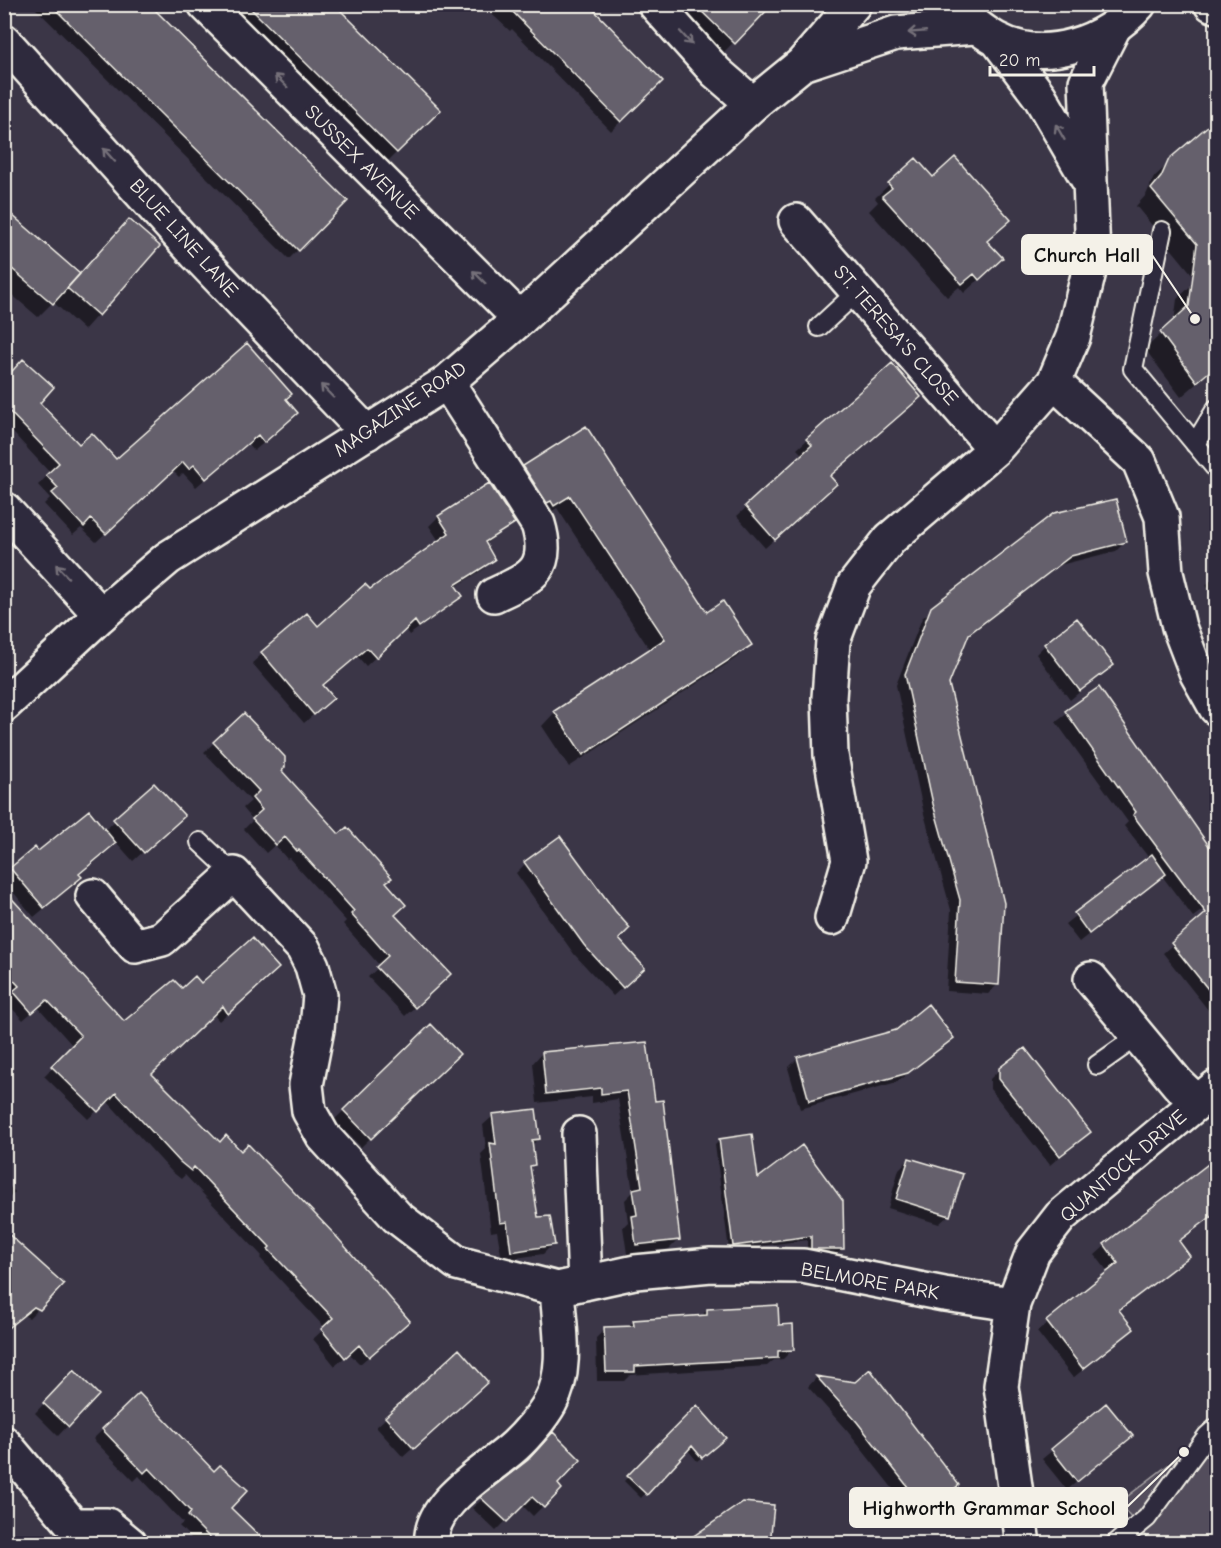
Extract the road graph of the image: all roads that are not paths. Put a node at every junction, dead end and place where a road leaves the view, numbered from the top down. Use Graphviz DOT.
graph roads {
  1 [pos="205,4"];
  2 [pos="655,4"];
  3 [pos="854,4"];
  4 [pos="1211,4"];
  5 [pos="1148,5"];
  6 [pos="1216,6"];
  7 [pos="975,24"];
  8 [pos="1113,29"];
  9 [pos="4,41"];
  10 [pos="802,64"];
  11 [pos="753,104"];
  12 [pos="1090,182"];
  13 [pos="796,221"];
  14 [pos="1162,231"];
  15 [pos="858,291"];
  16 [pos="520,319"];
  17 [pos="819,327"];
  18 [pos="447,382"];
  19 [pos="1054,382"];
  20 [pos="1216,409"];
  21 [pos="367,433"];
  22 [pos="1195,444"];
  23 [pos="995,449"];
  24 [pos="1216,468"];
  25 [pos="4,509"];
  26 [pos="494,595"];
  27 [pos="101,615"];
  28 [pos="4,705"];
  29 [pos="1216,708"];
  30 [pos="200,842"];
  31 [pos="234,874"];
  32 [pos="93,896"];
  33 [pos="832,918"];
  34 [pos="1091,979"];
  35 [pos="1138,1036"];
  36 [pos="1097,1065"];
  37 [pos="1207,1095"];
  38 [pos="579,1134"];
  39 [pos="571,1286"];
  40 [pos="1012,1304"];
  41 [pos="1216,1428"];
  42 [pos="4,1443"];
  43 [pos="71,1534"];
  44 [pos="130,1544"];
  45 [pos="432,1544"];
  46 [pos="1023,1544"];
  47 [pos="1115,1544"];
  16 -- 1 [label="street, SUSSEX AVENUE, one-way"];
  2 -- 11 [label="street, one-way"];
  3 -- 10 [label="street, MAGAZINE ROAD"];
  4 -- 6 [label="street"];
  5 -- 8 [label="street"];
  7 -- 8 [label="street, MAGAZINE ROAD"];
  7 -- 10 [label="street, MAGAZINE ROAD, one-way"];
  12 -- 7 [label="street, one-way"];
  8 -- 12 [label="street"];
  21 -- 9 [label="street, BLUE LINE LANE, one-way"];
  10 -- 11 [label="street, MAGAZINE ROAD"];
  11 -- 16 [label="street, MAGAZINE ROAD"];
  12 -- 19 [label="street"];
  13 -- 15 [label="street, ST. TERESA'S CLOSE"];
  14 -- 22 [label="lane"];
  15 -- 17 [label="lane"];
  15 -- 23 [label="street, ST. TERESA'S CLOSE"];
  16 -- 18 [label="street, MAGAZINE ROAD"];
  18 -- 21 [label="street, MAGAZINE ROAD"];
  18 -- 26 [label="street"];
  19 -- 23 [label="street"];
  19 -- 29 [label="street"];
  20 -- 22 [label="lane"];
  21 -- 27 [label="street, MAGAZINE ROAD"];
  22 -- 24 [label="lane"];
  23 -- 33 [label="street"];
  27 -- 25 [label="street, one-way"];
  27 -- 28 [label="street, MAGAZINE ROAD"];
  30 -- 31 [label="lane"];
  31 -- 32 [label="street"];
  31 -- 39 [label="street, BELMORE PARK"];
  34 -- 35 [label="street, QUANTOCK DRIVE"];
  35 -- 36 [label="lane"];
  35 -- 37 [label="street, QUANTOCK DRIVE"];
  37 -- 40 [label="street, QUANTOCK DRIVE"];
  38 -- 39 [label="street"];
  39 -- 40 [label="street, BELMORE PARK"];
  39 -- 45 [label="street"];
  40 -- 46 [label="street, QUANTOCK DRIVE"];
  41 -- 47 [label="lane"];
  42 -- 43 [label="street"];
  43 -- 44 [label="street"];
}
